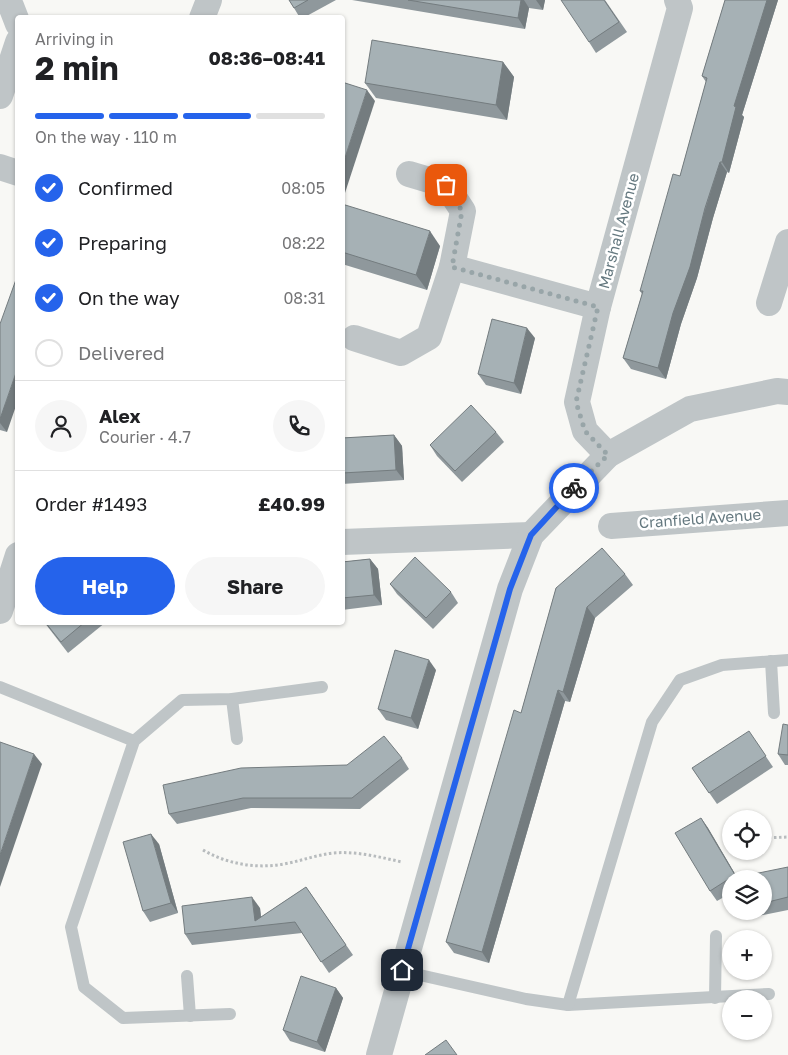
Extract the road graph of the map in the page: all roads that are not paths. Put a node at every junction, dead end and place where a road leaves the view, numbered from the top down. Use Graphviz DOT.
graph roads {
  1 [pos="2,0"];
  2 [pos="208,0"];
  3 [pos="677,0"];
  4 [pos="203,15"];
  5 [pos="15,16"];
  6 [pos="15,51"];
  7 [pos="0,96"];
  8 [pos="0,167"];
  9 [pos="15,172"];
  10 [pos="409,174"];
  11 [pos="788,242"];
  12 [pos="452,267"];
  13 [pos="769,303"];
  14 [pos="598,307"];
  15 [pos="354,338"];
  16 [pos="788,392"];
  17 [pos="608,455"];
  18 [pos="788,513"];
  19 [pos="611,526"];
  20 [pos="531,535"];
  21 [pos="345,542"];
  22 [pos="15,557"];
  23 [pos="0,558"];
  24 [pos="15,563"];
  25 [pos="0,611"];
  26 [pos="788,660"];
  27 [pos="771,661"];
  28 [pos="0,686"];
  29 [pos="322,687"];
  30 [pos="232,698"];
  31 [pos="774,713"];
  32 [pos="237,739"];
  33 [pos="134,741"];
  34 [pos="716,936"];
  35 [pos="402,970"];
  36 [pos="187,976"];
  37 [pos="722,997"];
  38 [pos="715,998"];
  39 [pos="568,1005"];
  40 [pos="230,1014"];
  41 [pos="190,1016"];
  42 [pos="379,1055"];
  1 -- 5 [label="street"];
  2 -- 4 [label="street"];
  3 -- 14 [label="street, Marshall Avenue"];
  6 -- 7 [label="street"];
  8 -- 9 [label="street"];
  10 -- 12 [label="street"];
  11 -- 13 [label="street"];
  12 -- 14 [label="street"];
  12 -- 15 [label="street"];
  14 -- 17 [label="street, Marshall Avenue"];
  16 -- 17 [label="street"];
  17 -- 20 [label="street"];
  18 -- 19 [label="street, Cranfield Avenue"];
  20 -- 21 [label="street"];
  20 -- 35 [label="street"];
  22 -- 23 [label="street"];
  24 -- 25 [label="street"];
  26 -- 27 [label="lane"];
  27 -- 31 [label="lane"];
  27 -- 39 [label="lane"];
  28 -- 33 [label="lane"];
  29 -- 30 [label="lane"];
  30 -- 32 [label="lane"];
  30 -- 33 [label="lane"];
  33 -- 41 [label="lane"];
  34 -- 38 [label="lane"];
  35 -- 39 [label="lane"];
  35 -- 42 [label="street"];
  36 -- 41 [label="lane"];
  37 -- 38 [label="lane"];
  38 -- 39 [label="lane"];
  40 -- 41 [label="lane"];
}
